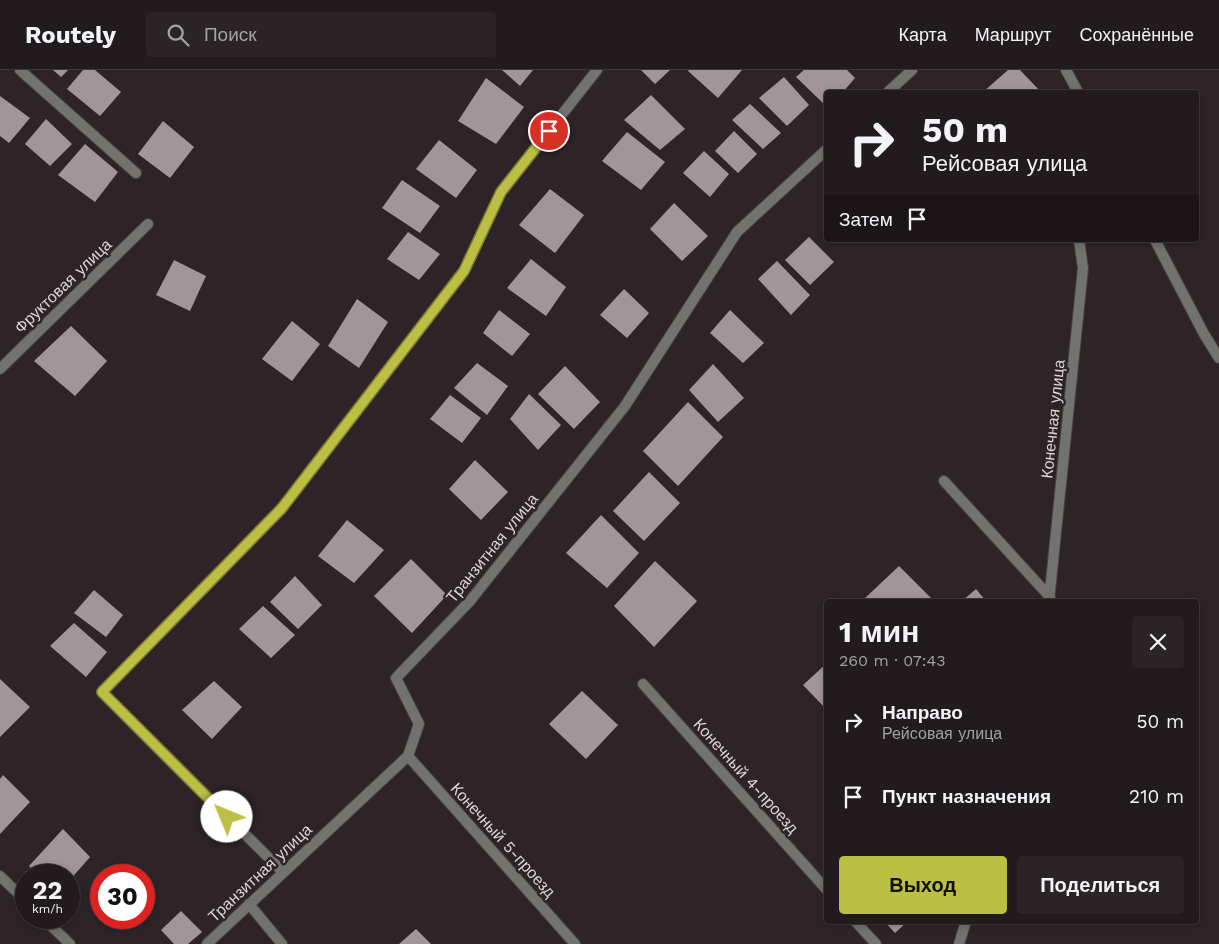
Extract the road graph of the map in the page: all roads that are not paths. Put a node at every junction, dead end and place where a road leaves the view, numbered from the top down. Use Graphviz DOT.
graph roads {
  1 [pos="20,70"];
  2 [pos="597,70"];
  3 [pos="912,70"];
  4 [pos="1066,70"];
  5 [pos="890,90"];
  6 [pos="1077,90"];
  7 [pos="824,152"];
  8 [pos="136,173"];
  9 [pos="148,224"];
  10 [pos="1079,242"];
  11 [pos="1156,242"];
  12 [pos="1219,358"];
  13 [pos="0,369"];
  14 [pos="944,482"];
  15 [pos="1050,599"];
  16 [pos="643,684"];
  17 [pos="408,756"];
  18 [pos="283,872"];
  19 [pos="0,876"];
  20 [pos="824,887"];
  21 [pos="15,891"];
  22 [pos="249,904"];
  23 [pos="858,924"];
  24 [pos="965,924"];
  25 [pos="54,929"];
  26 [pos="70,944"];
  27 [pos="207,944"];
  28 [pos="282,944"];
  29 [pos="575,944"];
  30 [pos="876,944"];
  31 [pos="959,944"];
  1 -- 8 [label="street"];
  2 -- 18 [label="street"];
  3 -- 5 [label="street"];
  4 -- 6 [label="street"];
  7 -- 17 [label="street, Транзитная улица"];
  9 -- 13 [label="street, Фруктовая улица"];
  10 -- 15 [label="street, Конечная улица"];
  11 -- 12 [label="street"];
  14 -- 15 [label="street"];
  16 -- 20 [label="street, Конечный 4-проезд"];
  17 -- 18 [label="street, Транзитная улица"];
  17 -- 29 [label="street, Конечный 5-проезд"];
  18 -- 22 [label="street, Транзитная улица"];
  19 -- 21 [label="street"];
  22 -- 27 [label="street, Транзитная улица"];
  22 -- 28 [label="street"];
  23 -- 30 [label="street"];
  24 -- 31 [label="street"];
  25 -- 26 [label="street"];
}
